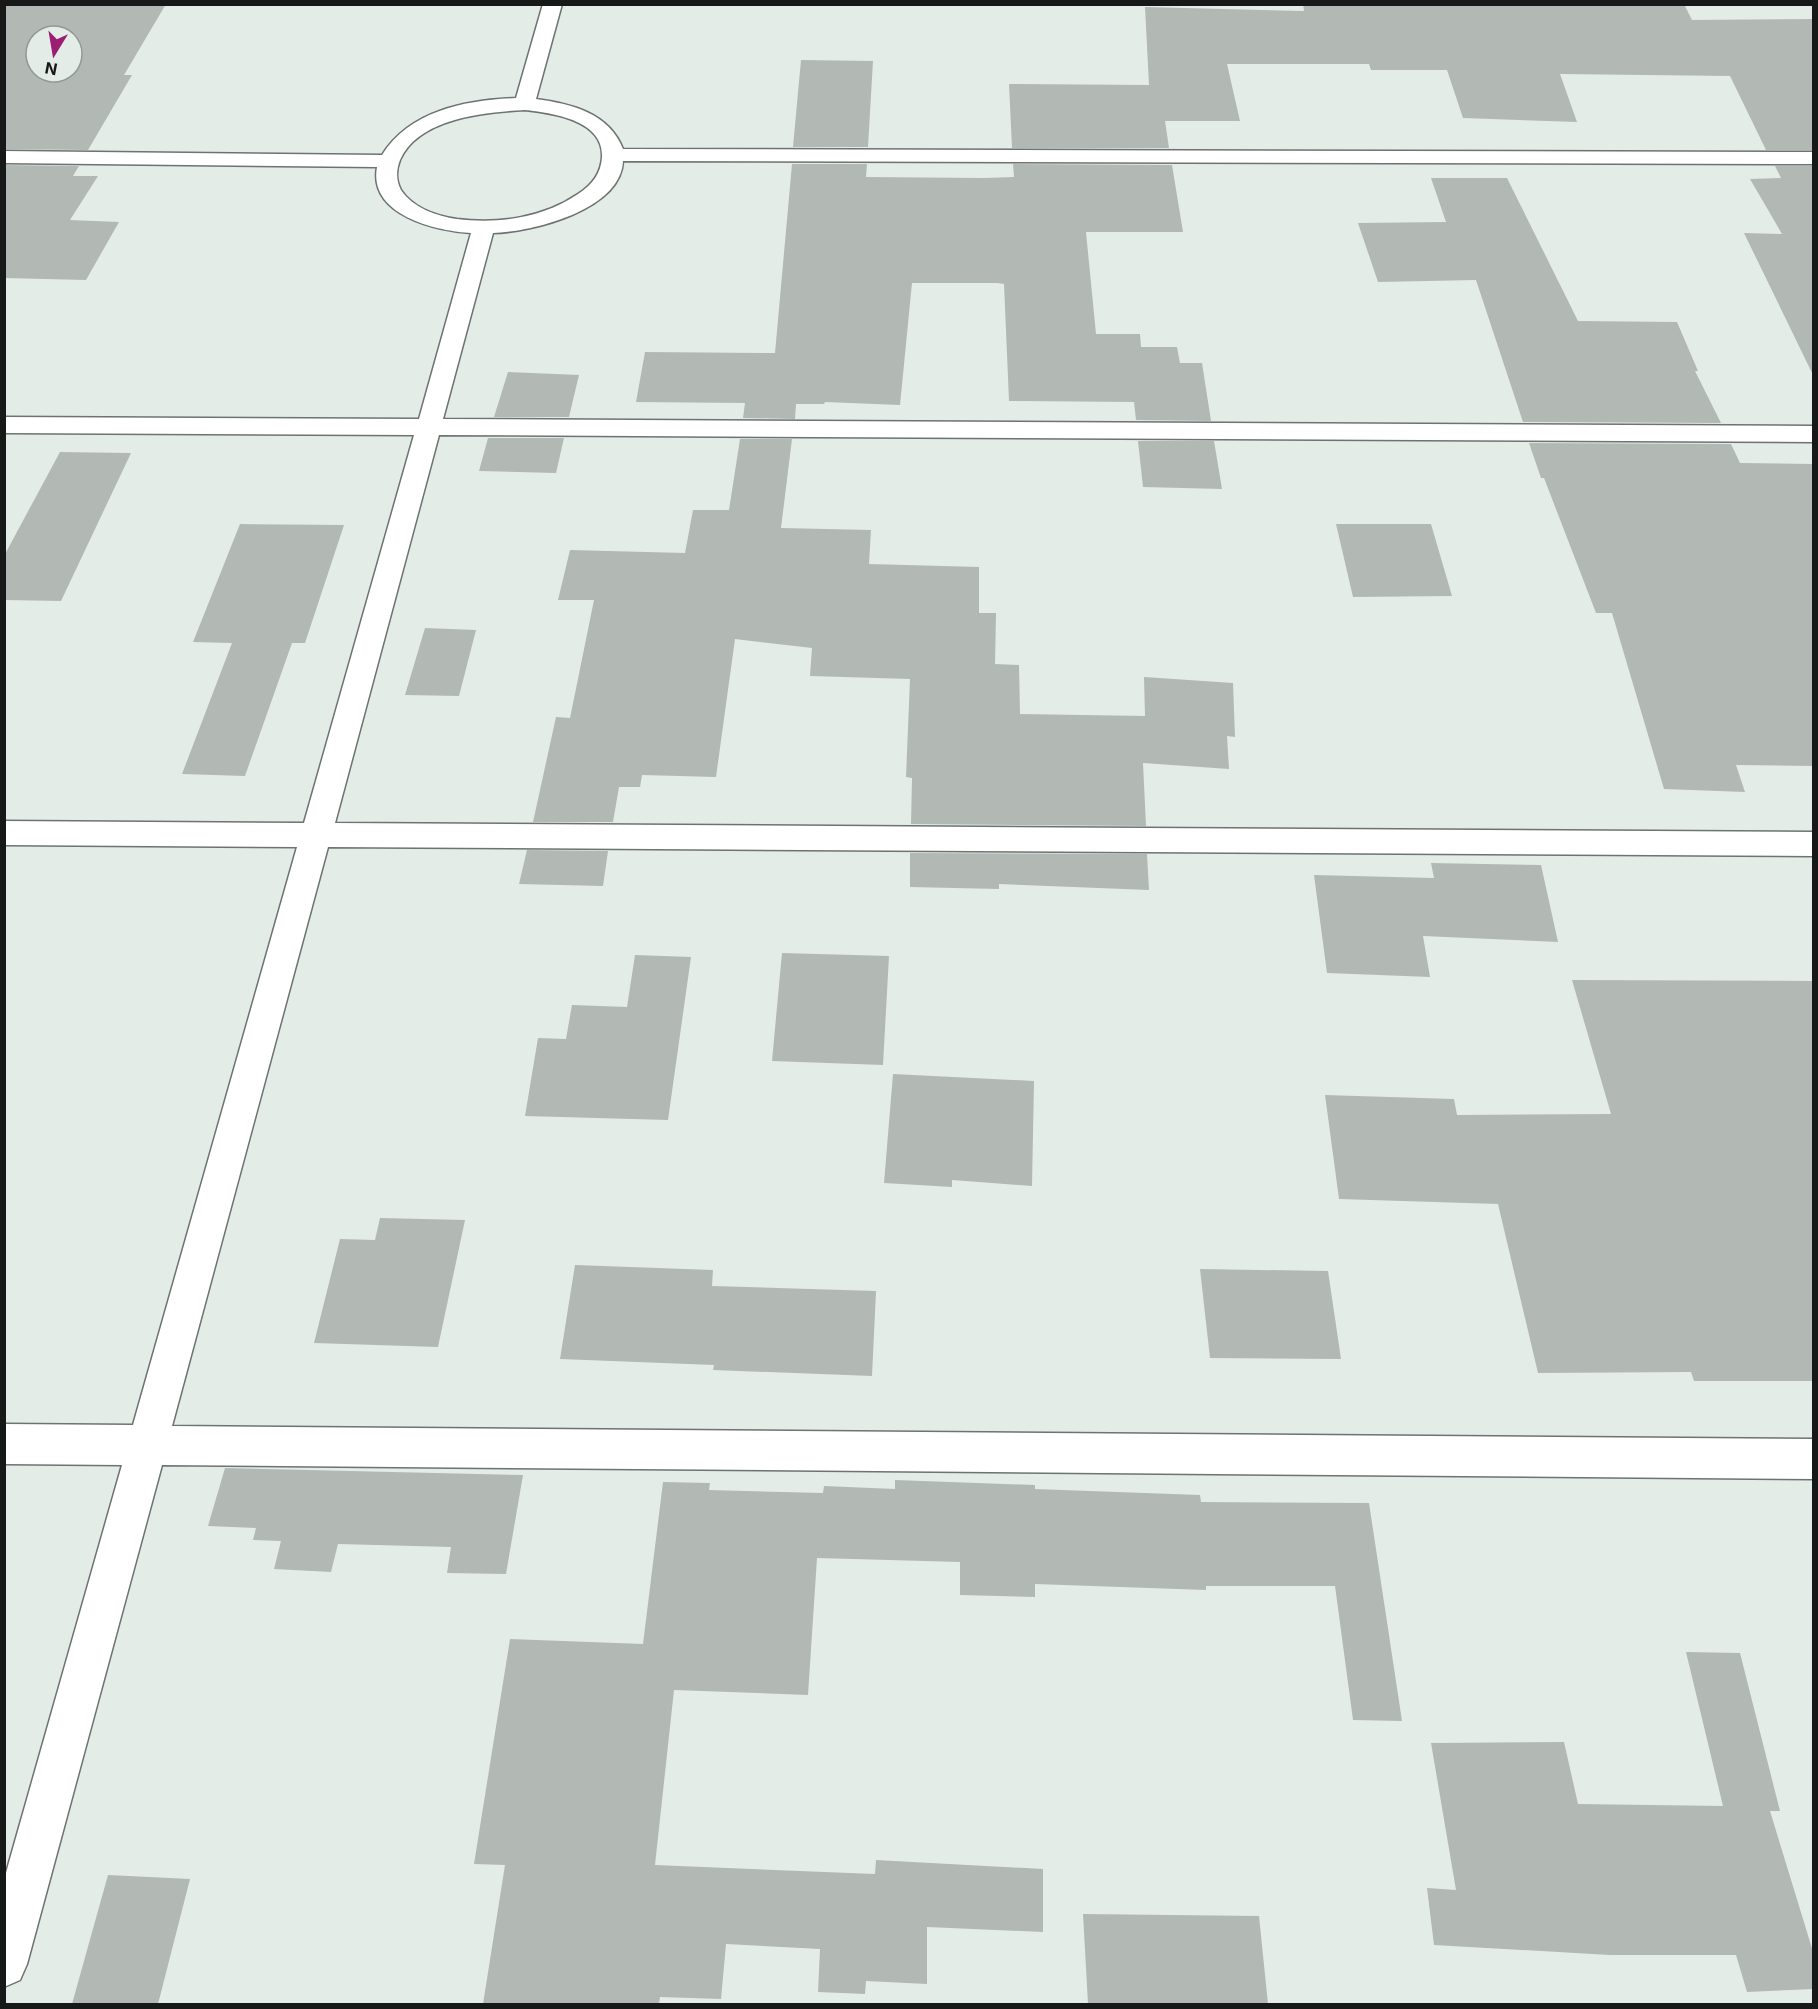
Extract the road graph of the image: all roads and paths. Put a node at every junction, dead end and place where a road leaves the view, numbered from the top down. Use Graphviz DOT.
graph roads {
  1 [pos="553,4"];
  2 [pos="525,104"];
  3 [pos="615,155"];
  4 [pos="4,157"];
  5 [pos="1814,158"];
  6 [pos="388,161"];
  7 [pos="484,227"];
  8 [pos="4,425"];
  9 [pos="429,427"];
  10 [pos="1814,434"];
  11 [pos="4,833"];
  12 [pos="316,835"];
  13 [pos="1814,844"];
  14 [pos="4,1444"];
  15 [pos="147,1446"];
  16 [pos="1814,1459"];
  17 [pos="4,1964"];
  1 -- 2 [label="street"];
  2 -- 3 [label="street"];
  2 -- 6 [label="street"];
  3 -- 5 [label="street"];
  3 -- 7 [label="street"];
  4 -- 6 [label="street"];
  6 -- 7 [label="street"];
  7 -- 9 [label="street"];
  8 -- 9 [label="street"];
  9 -- 10 [label="street"];
  9 -- 12 [label="street"];
  11 -- 12 [label="street"];
  12 -- 13 [label="street"];
  12 -- 15 [label="street"];
  14 -- 15 [label="street"];
  15 -- 16 [label="street"];
  15 -- 17 [label="street"];
}
